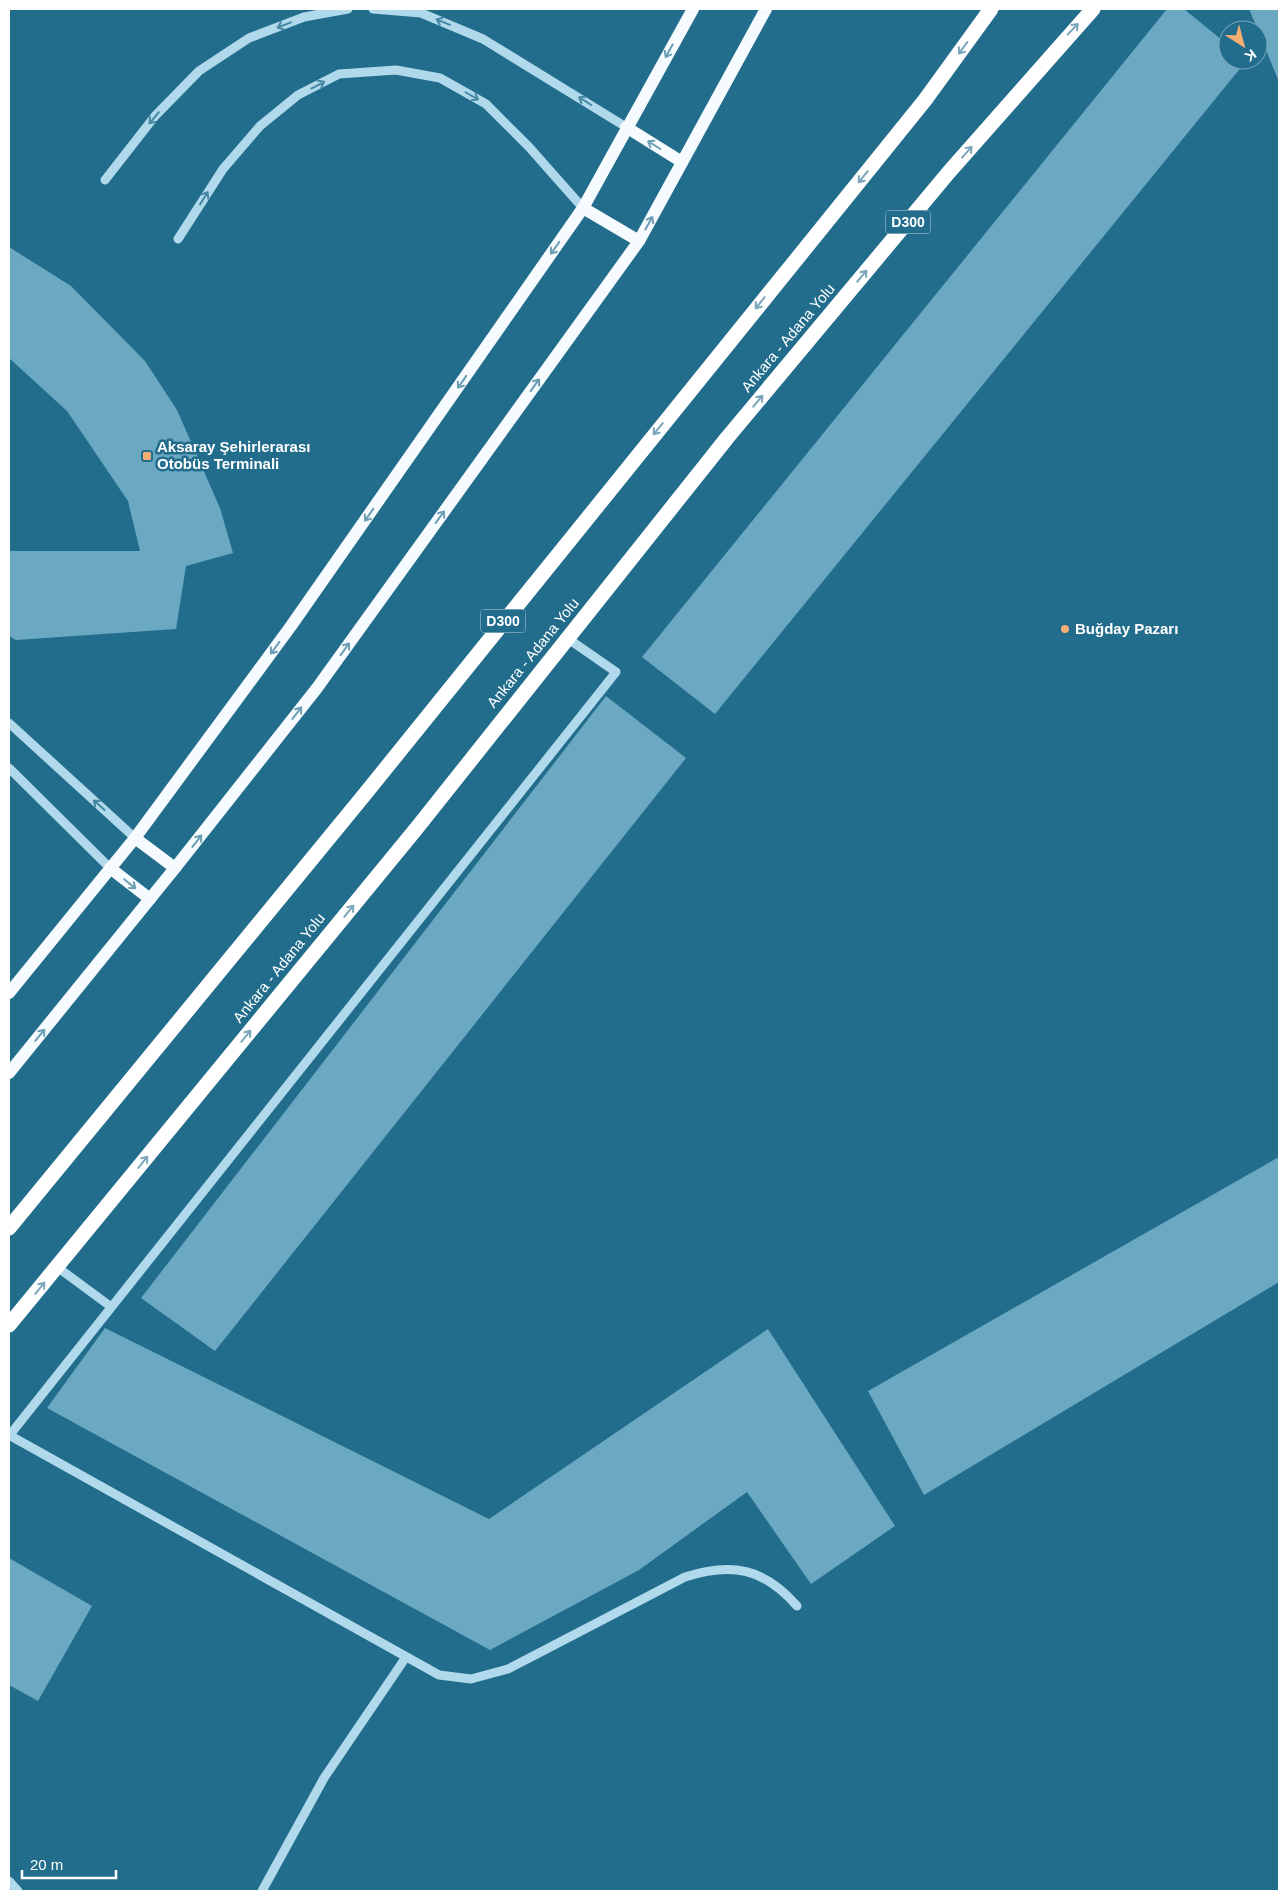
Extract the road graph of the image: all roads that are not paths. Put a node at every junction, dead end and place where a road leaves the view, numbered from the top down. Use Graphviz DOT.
graph roads {
  1 [pos="348,9"];
  2 [pos="374,9"];
  3 [pos="693,9"];
  4 [pos="766,9"];
  5 [pos="991,9"];
  6 [pos="1092,9"];
  7 [pos="626,128"];
  8 [pos="682,162"];
  9 [pos="106,180"];
  10 [pos="583,208"];
  11 [pos="178,239"];
  12 [pos="639,241"];
  13 [pos="567,638"];
  14 [pos="9,723"];
  15 [pos="9,768"];
  16 [pos="135,838"];
  17 [pos="110,868"];
  18 [pos="175,868"];
  19 [pos="150,900"];
  20 [pos="9,992"];
  21 [pos="9,1073"];
  22 [pos="9,1228"];
  23 [pos="57,1267"];
  24 [pos="110,1306"];
  25 [pos="9,1325"];
  26 [pos="9,1435"];
  27 [pos="798,1606"];
  28 [pos="406,1657"];
  29 [pos="9,1881"];
  30 [pos="18,1891"];
  31 [pos="262,1891"];
  1 -- 9 [label="street, one-way"];
  7 -- 2 [label="street, one-way"];
  3 -- 7 [label="main road, one-way"];
  4 -- 8 [label="main road"];
  5 -- 22 [label="highway, D300, one-way"];
  13 -- 6 [label="highway, Ankara - Adana Yolu / D300, one-way"];
  8 -- 7 [label="main road, one-way"];
  7 -- 10 [label="main road"];
  12 -- 8 [label="main road, one-way"];
  11 -- 10 [label="street, one-way"];
  10 -- 12 [label="main road"];
  10 -- 16 [label="main road, one-way"];
  18 -- 12 [label="main road, one-way"];
  23 -- 13 [label="highway, Ankara - Adana Yolu / D300, one-way"];
  13 -- 24 [label="street"];
  16 -- 14 [label="street, one-way"];
  15 -- 17 [label="street"];
  16 -- 17 [label="main road"];
  16 -- 18 [label="main road"];
  17 -- 19 [label="main road, one-way"];
  17 -- 20 [label="main road"];
  18 -- 19 [label="main road"];
  21 -- 19 [label="main road, one-way"];
  23 -- 24 [label="street"];
  25 -- 23 [label="highway, Ankara - Adana Yolu / D300, one-way"];
  24 -- 26 [label="street"];
  26 -- 28 [label="street"];
  27 -- 28 [label="street"];
  28 -- 31 [label="street"];
  29 -- 30 [label="street"];
}
